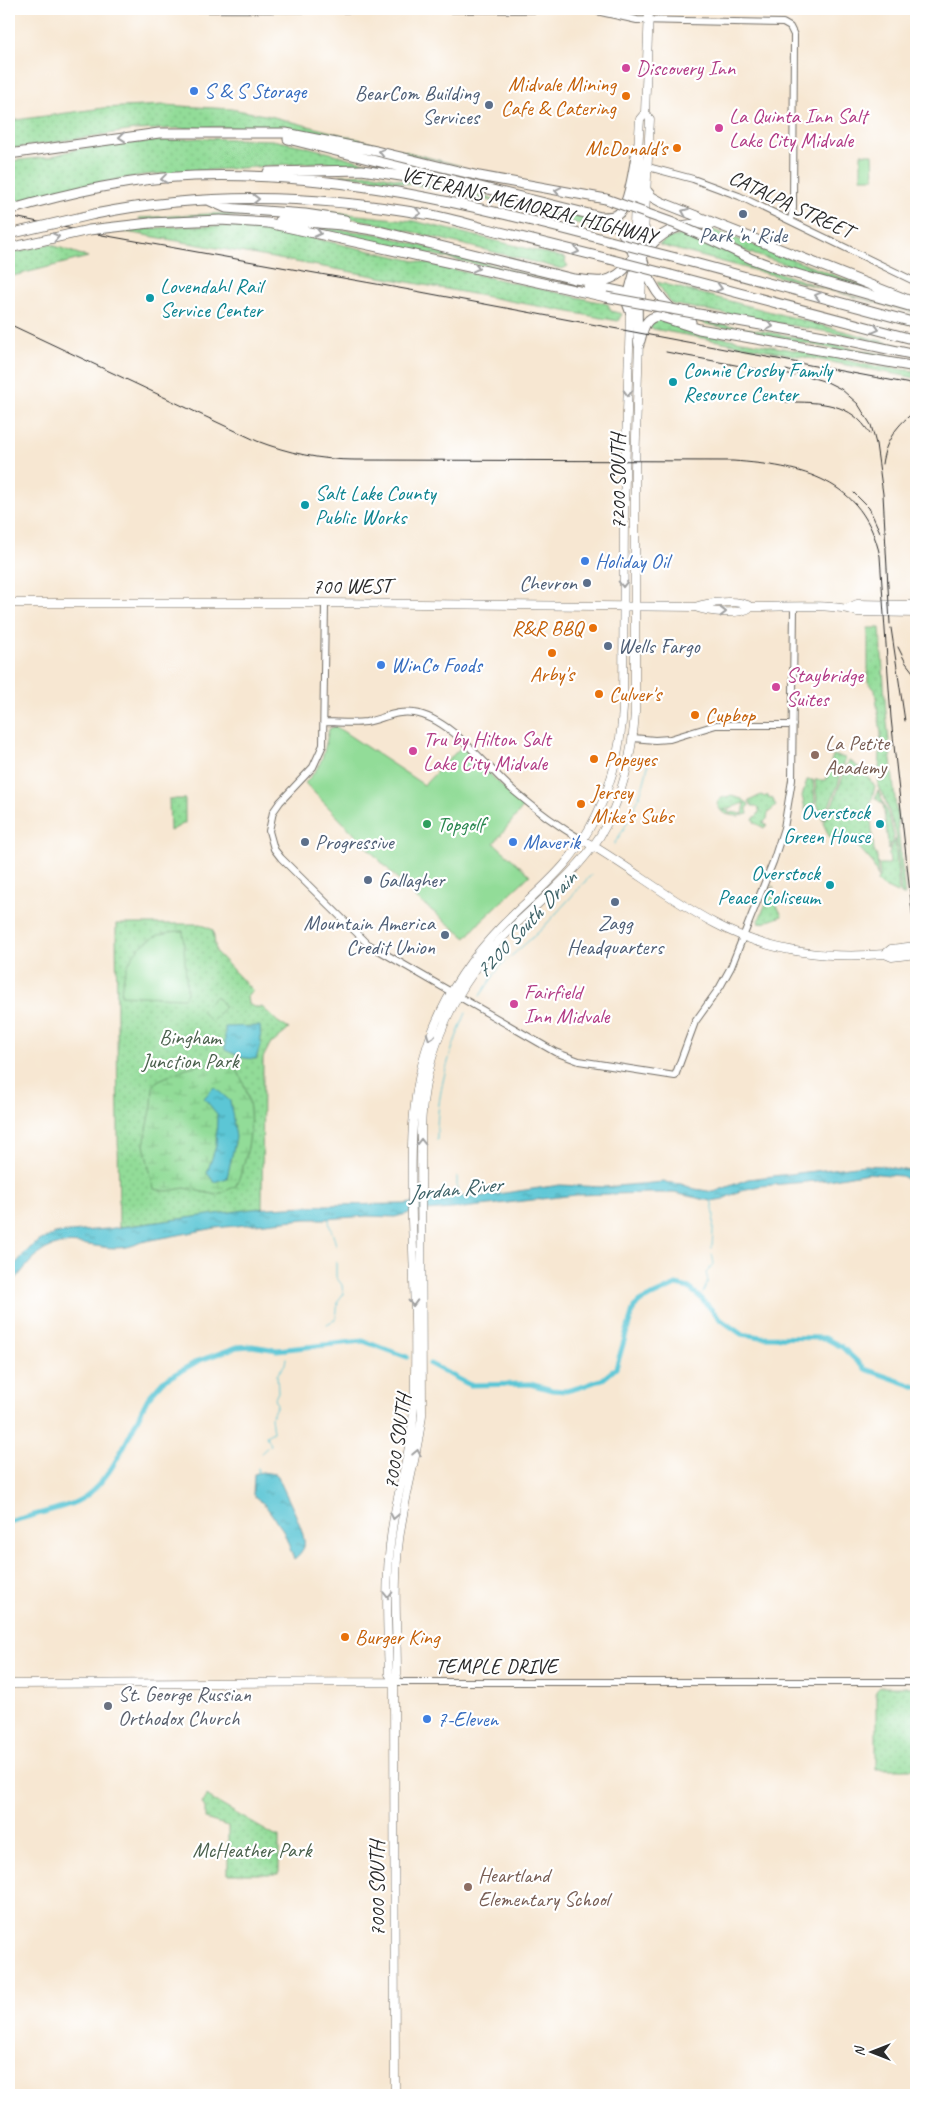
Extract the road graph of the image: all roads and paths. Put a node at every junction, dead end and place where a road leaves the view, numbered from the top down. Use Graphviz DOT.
graph roads {
  1 [pos="140,9"];
  2 [pos="649,9"];
  3 [pos="649,21"];
  4 [pos="645,113"];
  5 [pos="241,132"];
  6 [pos="638,145"];
  7 [pos="9,154"];
  8 [pos="648,167"];
  9 [pos="192,176"];
  10 [pos="646,190"];
  11 [pos="505,194"];
  12 [pos="207,200"];
  13 [pos="9,210"];
  14 [pos="601,217"];
  15 [pos="235,220"];
  16 [pos="791,220"];
  17 [pos="644,228"];
  18 [pos="726,228"];
  19 [pos="9,234"];
  20 [pos="414,238"];
  21 [pos="9,248"];
  22 [pos="638,257"];
  23 [pos="574,279"];
  24 [pos="916,282"];
  25 [pos="630,289"];
  26 [pos="916,303"];
  27 [pos="916,308"];
  28 [pos="630,310"];
  29 [pos="916,323"];
  30 [pos="713,330"];
  31 [pos="916,340"];
  32 [pos="639,345"];
  33 [pos="916,355"];
  34 [pos="916,367"];
  35 [pos="325,603"];
  36 [pos="9,604"];
  37 [pos="916,605"];
  38 [pos="623,606"];
  39 [pos="636,606"];
  40 [pos="794,607"];
  41 [pos="848,608"];
  42 [pos="916,613"];
  43 [pos="324,722"];
  44 [pos="793,725"];
  45 [pos="633,738"];
  46 [pos="582,840"];
  47 [pos="592,846"];
  48 [pos="744,937"];
  49 [pos="916,946"];
  50 [pos="885,954"];
  51 [pos="916,954"];
  52 [pos="455,994"];
  53 [pos="417,1223"];
  54 [pos="394,1682"];
  55 [pos="916,1682"];
  56 [pos="9,1684"];
  57 [pos="395,2095"];
  1 -- 3 [label="street"];
  2 -- 3 [label="main road"];
  3 -- 4 [label="main road"];
  3 -- 16 [label="street"];
  4 -- 6 [label="main road"];
  4 -- 8 [label="main road"];
  5 -- 7 [label="highway, one-way"];
  5 -- 11 [label="highway"];
  27 -- 5 [label="highway, one-way, bridge"];
  6 -- 14 [label="highway"];
  6 -- 22 [label="highway"];
  8 -- 10 [label="main road"];
  8 -- 16 [label="street, CATALPA STREET"];
  9 -- 11 [label="highway"];
  9 -- 13 [label="highway, VETERANS MEMORIAL HIGHWAY, one-way"];
  29 -- 9 [label="highway, VETERANS MEMORIAL HIGHWAY, one-way, bridge"];
  10 -- 17 [label="main road"];
  18 -- 10 [label="highway, one-way"];
  11 -- 14 [label="highway"];
  12 -- 19 [label="highway, VETERANS MEMORIAL HIGHWAY, bridge"];
  12 -- 20 [label="highway"];
  12 -- 31 [label="highway, VETERANS MEMORIAL HIGHWAY, one-way, bridge"];
  14 -- 22 [label="highway"];
  15 -- 20 [label="highway"];
  21 -- 15 [label="highway, one-way, bridge"];
  15 -- 33 [label="highway, one-way, bridge"];
  16 -- 24 [label="street, CATALPA STREET"];
  17 -- 22 [label="highway"];
  18 -- 22 [label="highway"];
  18 -- 26 [label="highway"];
  20 -- 23 [label="highway"];
  22 -- 23 [label="highway"];
  22 -- 25 [label="highway"];
  22 -- 30 [label="highway"];
  22 -- 32 [label="highway"];
  23 -- 28 [label="highway"];
  25 -- 28 [label="main road, 7200 SOUTH"];
  28 -- 38 [label="main road, 7200 SOUTH, one-way"];
  30 -- 32 [label="highway"];
  30 -- 34 [label="highway"];
  32 -- 39 [label="main road, 7200 SOUTH"];
  35 -- 36 [label="main road, 700 WEST"];
  35 -- 38 [label="main road, 700 WEST"];
  35 -- 43 [label="street"];
  37 -- 41 [label="main road, 700 WEST"];
  38 -- 39 [label="main road, 700 WEST"];
  38 -- 46 [label="main road, 7200 SOUTH"];
  39 -- 40 [label="main road, 700 WEST"];
  39 -- 45 [label="main road, 7200 SOUTH"];
  40 -- 41 [label="main road, 700 WEST"];
  40 -- 44 [label="street"];
  41 -- 42 [label="main road, 700 WEST"];
  43 -- 46 [label="street"];
  43 -- 52 [label="street"];
  44 -- 45 [label="street"];
  44 -- 48 [label="street"];
  45 -- 47 [label="main road, 7200 SOUTH"];
  46 -- 47 [label="main road"];
  46 -- 52 [label="main road, 7200 SOUTH"];
  47 -- 48 [label="main road"];
  47 -- 52 [label="main road, 7200 SOUTH"];
  48 -- 50 [label="main road"];
  48 -- 52 [label="street"];
  49 -- 50 [label="main road"];
  50 -- 51 [label="main road"];
  53 -- 52 [label="main road, 7000 SOUTH, one-way"];
  52 -- 53 [label="main road, 7000 SOUTH, one-way"];
  53 -- 54 [label="main road, 7000 SOUTH"];
  54 -- 55 [label="street, TEMPLE DRIVE"];
  54 -- 56 [label="main road, TEMPLE DRIVE"];
  54 -- 57 [label="main road, 7000 SOUTH"];
}
